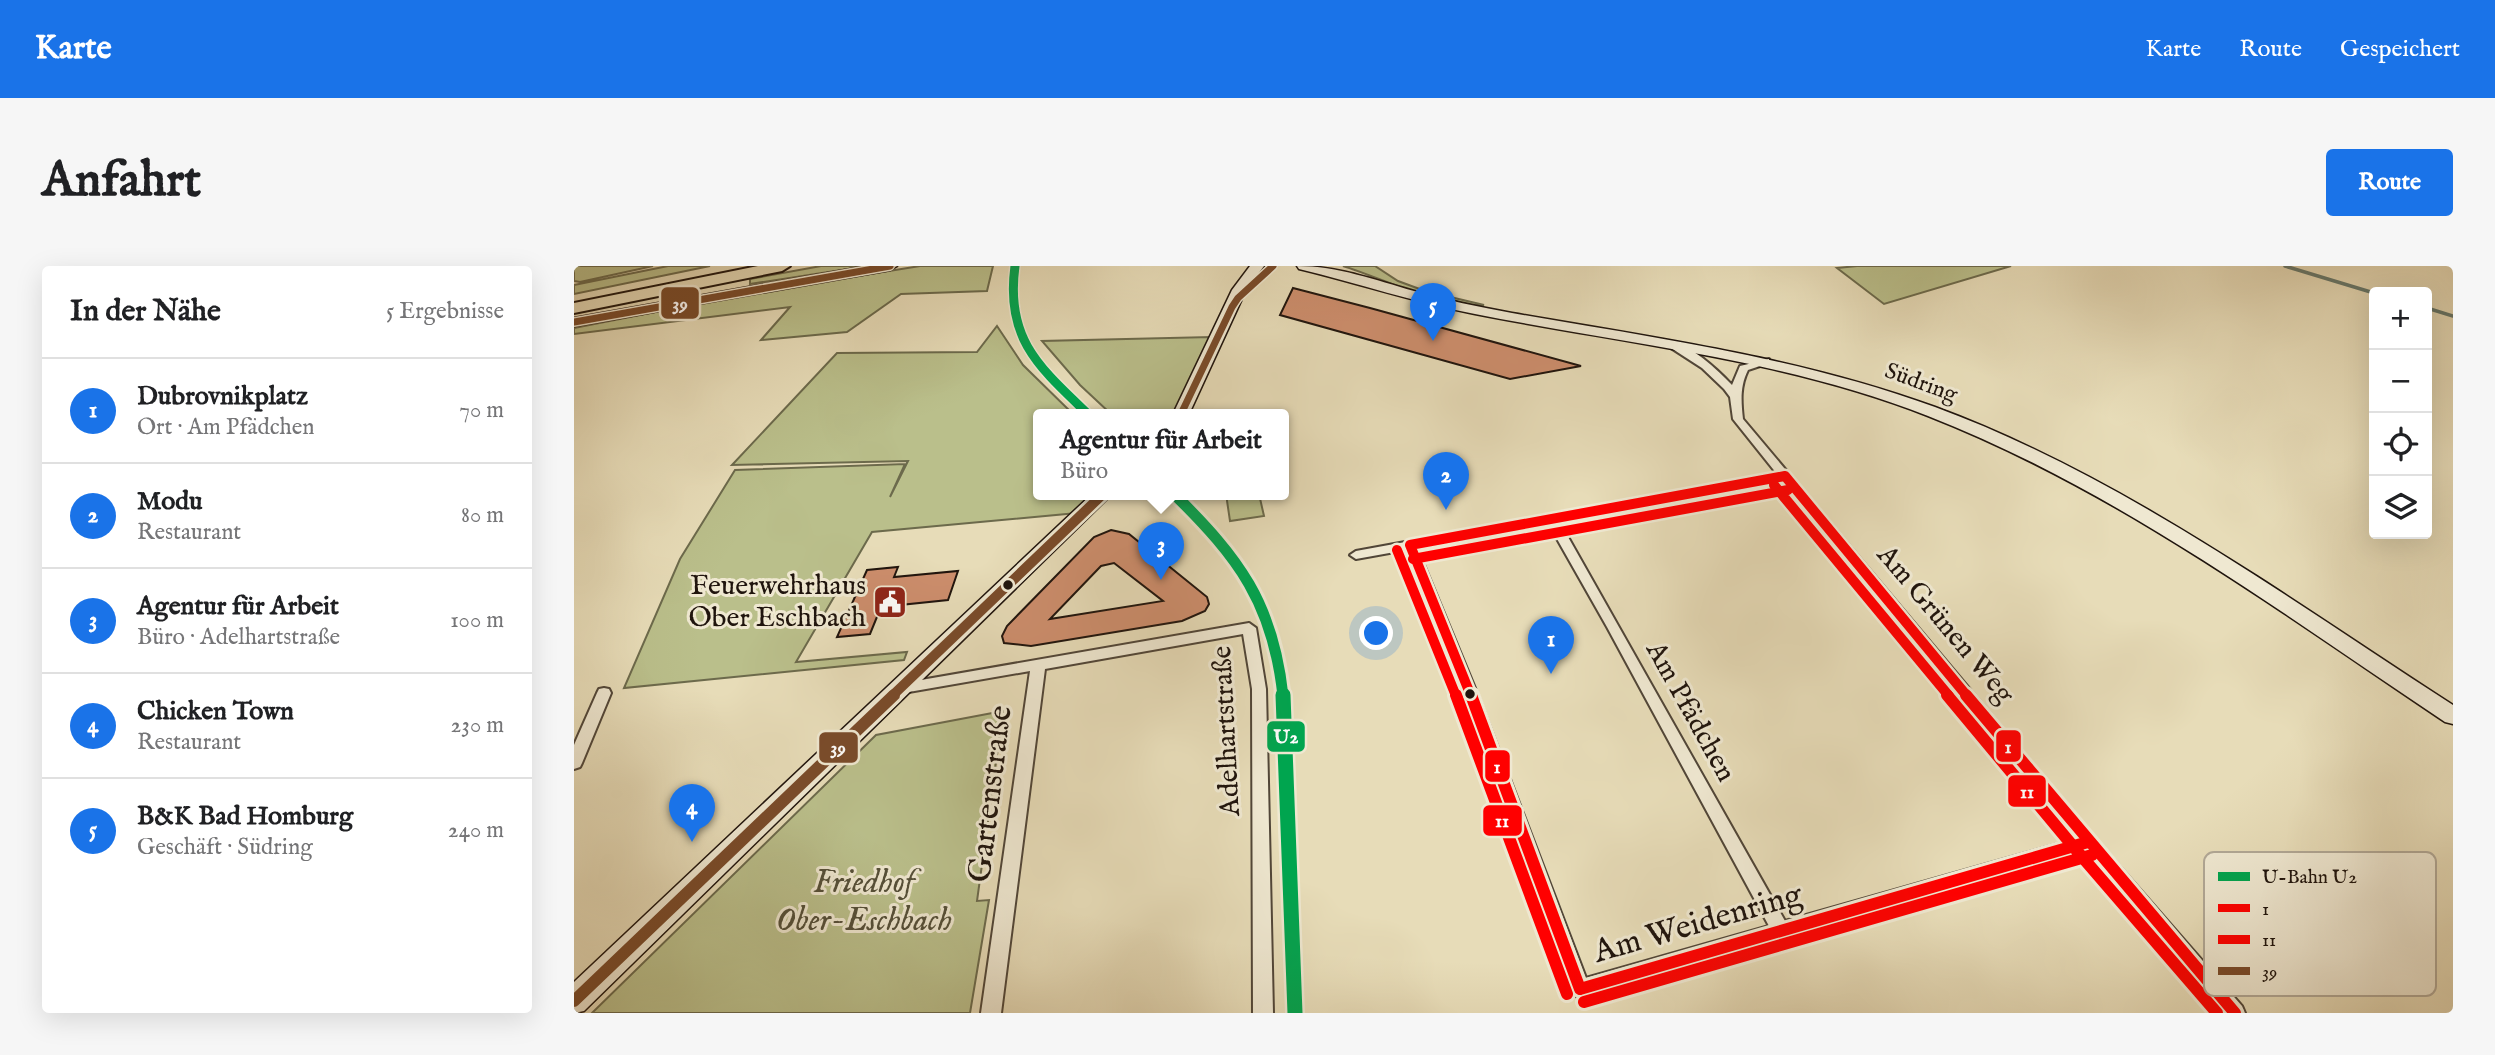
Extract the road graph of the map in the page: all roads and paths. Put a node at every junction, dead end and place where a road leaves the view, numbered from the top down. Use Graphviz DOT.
graph roads {
  1 [pos="729,266"];
  2 [pos="782,266"];
  3 [pos="890,266"];
  4 [pos="1273,266"];
  5 [pos="1304,266"];
  6 [pos="1324,266"];
  7 [pos="1252,268"];
  8 [pos="1379,285"];
  9 [pos="574,297"];
  10 [pos="1237,298"];
  11 [pos="574,308"];
  12 [pos="574,322"];
  13 [pos="1667,342"];
  14 [pos="1765,361"];
  15 [pos="1734,395"];
  16 [pos="1183,409"];
  17 [pos="1785,475"];
  18 [pos="1097,500"];
  19 [pos="1552,519"];
  20 [pos="1410,545"];
  21 [pos="1356,555"];
  22 [pos="1038,666"];
  23 [pos="903,688"];
  24 [pos="604,693"];
  25 [pos="2453,716"];
  26 [pos="574,762"];
  27 [pos="2088,842"];
  28 [pos="1780,931"];
  29 [pos="2204,977"];
  30 [pos="2220,996"];
  31 [pos="574,1001"];
  32 [pos="991,1013"];
  33 [pos="1263,1013"];
  34 [pos="2235,1013"];
  1 -- 9 [label="highway"];
  2 -- 11 [label="highway"];
  3 -- 12 [label="main road"];
  4 -- 10 [label="main road"];
  5 -- 8 [label="main road, Südring"];
  6 -- 8 [label="main road"];
  7 -- 10 [label="main road"];
  8 -- 13 [label="main road, Südring"];
  10 -- 16 [label="main road"];
  13 -- 14 [label="main road, Südring"];
  13 -- 15 [label="street, Am Grünen Weg"];
  14 -- 15 [label="street"];
  14 -- 25 [label="main road, Südring"];
  15 -- 17 [label="street, Am Grünen Weg"];
  17 -- 19 [label="street"];
  17 -- 27 [label="street, Am Grünen Weg"];
  18 -- 23 [label="main road"];
  19 -- 20 [label="street"];
  19 -- 28 [label="street, Am Pfädchen"];
  20 -- 21 [label="street"];
  20 -- 28 [label="street, Am Weidenring"];
  22 -- 23 [label="street, Adelhartstraße"];
  22 -- 32 [label="street, Gartenstraße"];
  22 -- 33 [label="street, Adelhartstraße"];
  23 -- 31 [label="main road"];
  24 -- 26 [label="street"];
  27 -- 28 [label="street, Am Weidenring"];
  27 -- 29 [label="street, Am Grünen Weg"];
  30 -- 34 [label="street, Am Grünen Weg"];
}
